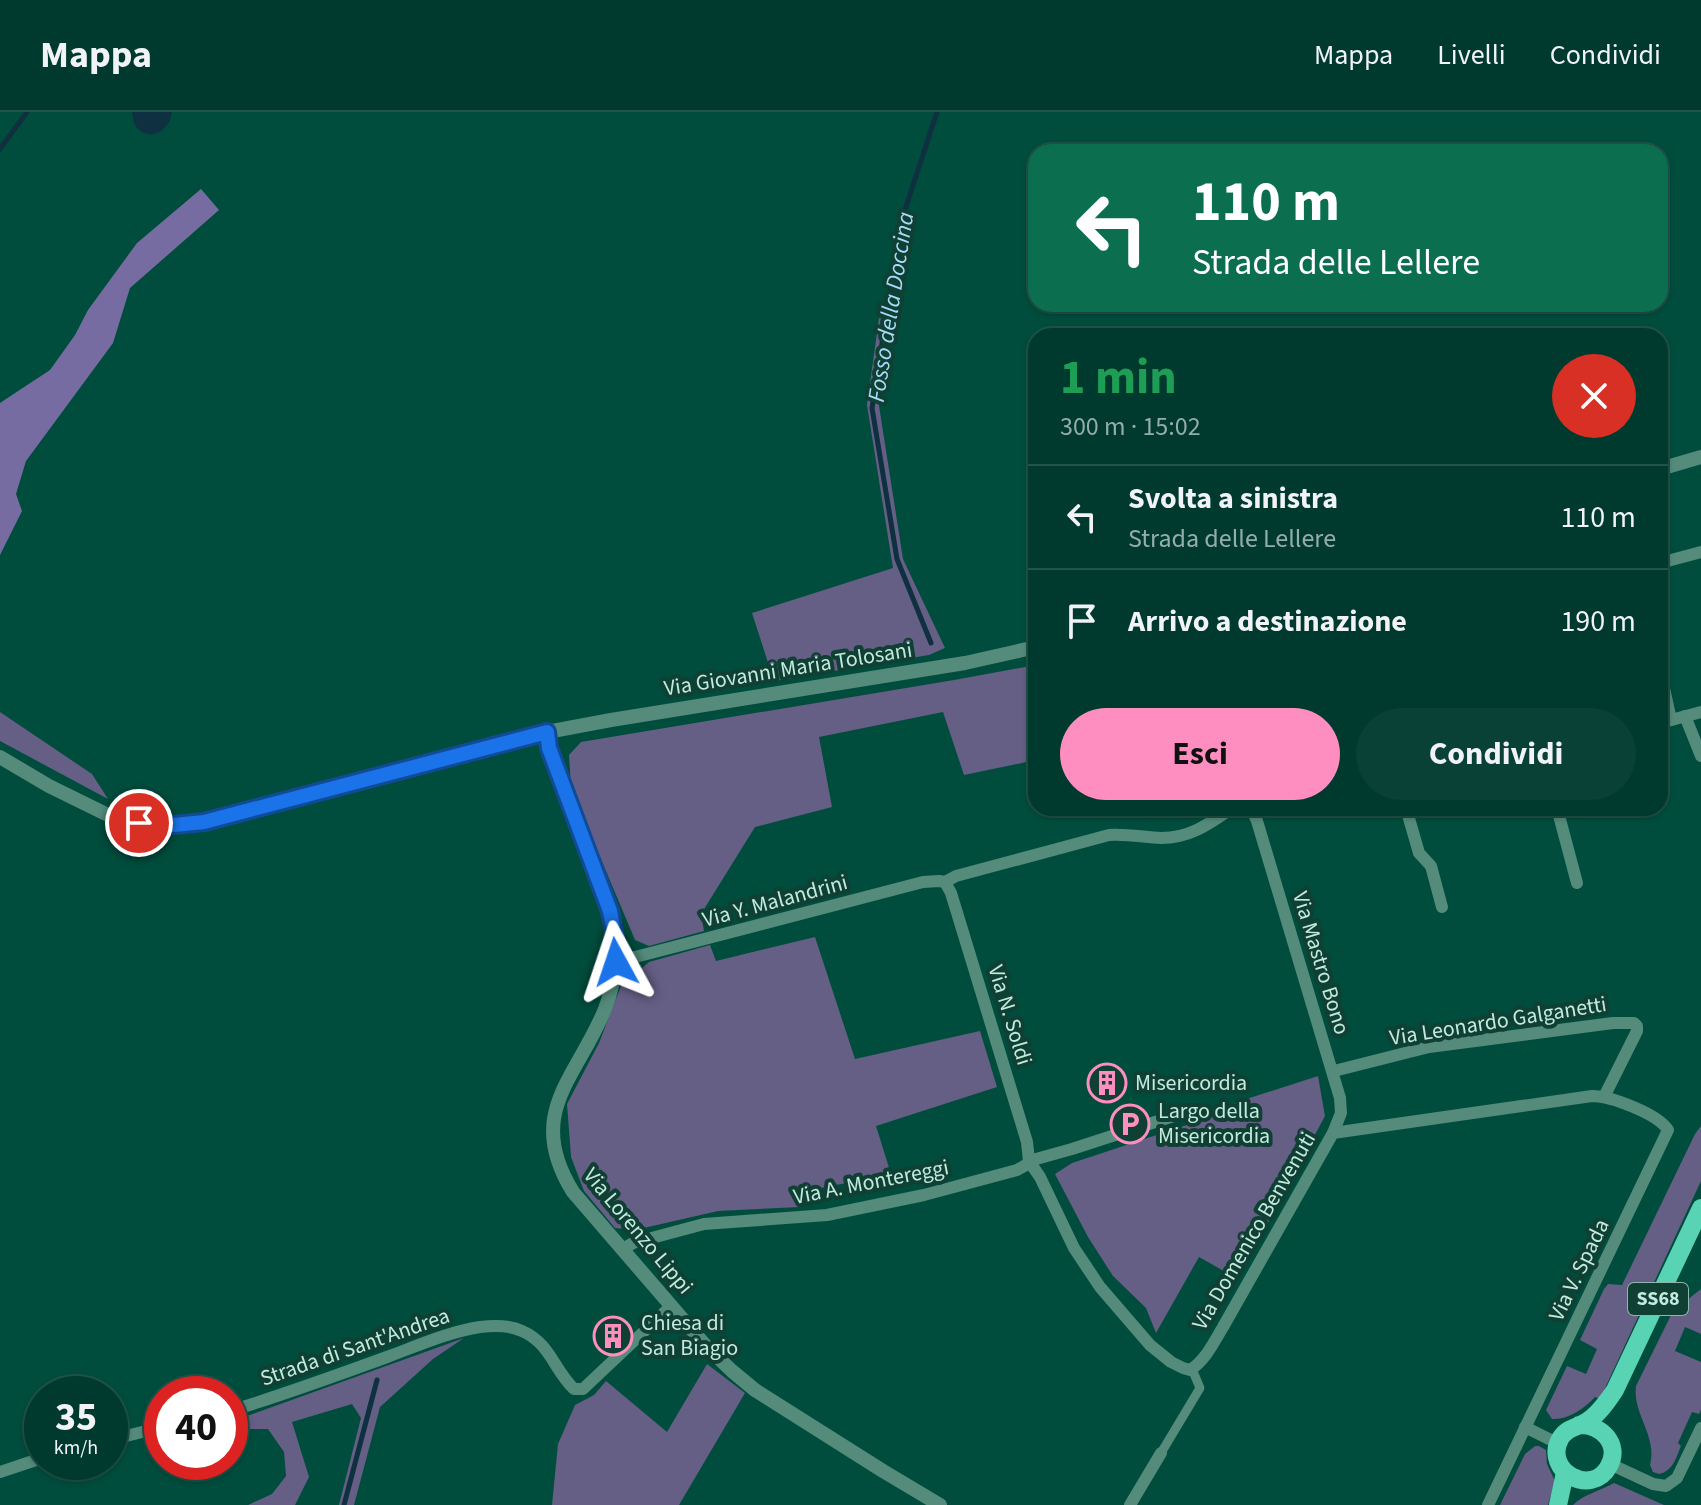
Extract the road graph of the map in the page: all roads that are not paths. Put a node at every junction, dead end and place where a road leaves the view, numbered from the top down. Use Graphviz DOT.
graph roads {
  1 [pos="1699,458"];
  2 [pos="1668,467"];
  3 [pos="1701,552"];
  4 [pos="1668,561"];
  5 [pos="1028,649"];
  6 [pos="1701,712"];
  7 [pos="1685,716"];
  8 [pos="1668,720"];
  9 [pos="547,732"];
  10 [pos="1701,756"];
  11 [pos="0,757"];
  12 [pos="1221,816"];
  13 [pos="1255,816"];
  14 [pos="1408,816"];
  15 [pos="1559,816"];
  16 [pos="945,882"];
  17 [pos="1577,883"];
  18 [pos="1442,907"];
  19 [pos="616,962"];
  20 [pos="1334,1071"];
  21 [pos="1604,1097"];
  22 [pos="1189,1111"];
  23 [pos="1668,1130"];
  24 [pos="1333,1133"];
  25 [pos="1029,1161"];
  26 [pos="1701,1208"];
  27 [pos="623,1249"];
  28 [pos="671,1306"];
  29 [pos="1192,1369"];
  30 [pos="1615,1390"];
  31 [pos="248,1405"];
  32 [pos="1579,1425"];
  33 [pos="1525,1427"];
  34 [pos="1701,1428"];
  35 [pos="1604,1433"];
  36 [pos="1559,1440"];
  37 [pos="1161,1453"];
  38 [pos="24,1464"];
  39 [pos="1610,1464"];
  40 [pos="0,1472"];
  41 [pos="1565,1473"];
  42 [pos="1587,1481"];
  43 [pos="940,1505"];
  44 [pos="1130,1505"];
  45 [pos="1488,1505"];
  46 [pos="1558,1505"];
  47 [pos="1565,1505"];
  1 -- 2 [label="street"];
  3 -- 4 [label="street"];
  5 -- 9 [label="street, Via Giovanni Maria Tolosani"];
  6 -- 7 [label="street"];
  7 -- 8 [label="street"];
  7 -- 10 [label="street"];
  9 -- 11 [label="street, Via Giovanni Maria Tolosani"];
  9 -- 19 [label="street, Via Lorenzo Lippi"];
  12 -- 16 [label="street"];
  13 -- 20 [label="street, Via Mastro Bono"];
  14 -- 18 [label="street"];
  15 -- 17 [label="street"];
  16 -- 19 [label="street, Via Y. Malandrini"];
  16 -- 25 [label="street, Via N. Soldi"];
  19 -- 27 [label="street, Via Lorenzo Lippi"];
  20 -- 21 [label="street, Via Leonardo Galganetti"];
  20 -- 24 [label="street, Via Mastro Bono"];
  21 -- 23 [label="street, Via Domenico Benvenuti"];
  21 -- 24 [label="street, Via Domenico Benvenuti"];
  22 -- 25 [label="street"];
  23 -- 33 [label="street, Via V. Spada"];
  24 -- 29 [label="street, Via Domenico Benvenuti"];
  25 -- 27 [label="street, Via A. Montereggi"];
  25 -- 29 [label="street"];
  26 -- 30 [label="main road, SS68"];
  27 -- 28 [label="street, Via Lorenzo Lippi"];
  28 -- 31 [label="street, Strada di Sant'Andrea"];
  28 -- 43 [label="street, Via Lorenzo Lippi"];
  29 -- 37 [label="street"];
  30 -- 32 [label="main road, SS68"];
  30 -- 35 [label="main road, SS68"];
  32 -- 35 [label="main road"];
  32 -- 36 [label="main road, SS68"];
  33 -- 36 [label="street"];
  33 -- 45 [label="street, Via V. Spada"];
  34 -- 39 [label="street"];
  35 -- 39 [label="main road, SS68"];
  36 -- 41 [label="main road"];
  37 -- 44 [label="street"];
  38 -- 40 [label="street"];
  39 -- 42 [label="main road"];
  41 -- 42 [label="main road"];
  41 -- 46 [label="main road"];
  42 -- 47 [label="main road"];
}
